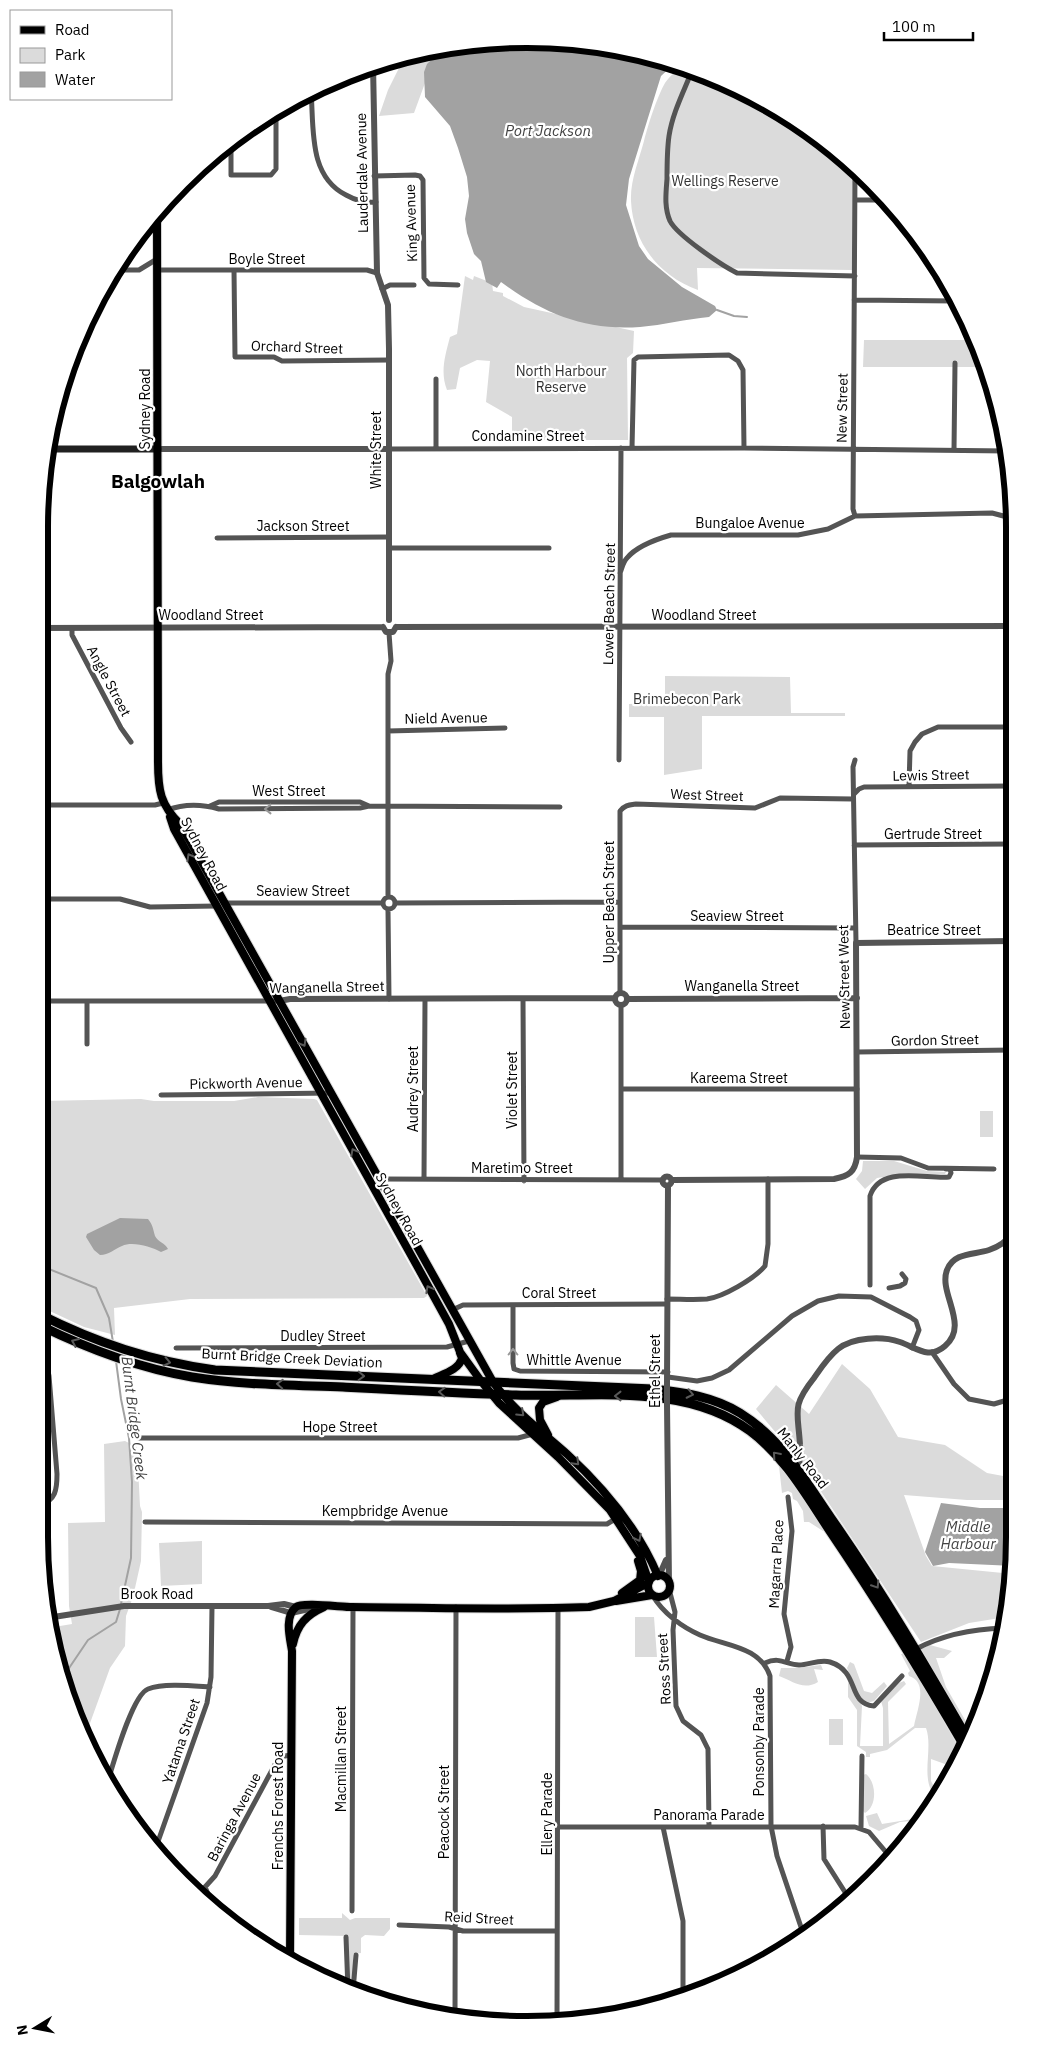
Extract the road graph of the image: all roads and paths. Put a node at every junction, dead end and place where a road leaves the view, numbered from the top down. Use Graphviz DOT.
graph roads {
  1 [pos="373,73"];
  2 [pos="689,78"];
  3 [pos="312,98"];
  4 [pos="276,119"];
  5 [pos="231,150"];
  6 [pos="374,176"];
  7 [pos="855,177"];
  8 [pos="855,200"];
  9 [pos="877,200"];
  10 [pos="376,202"];
  11 [pos="157,222"];
  12 [pos="157,259"];
  13 [pos="122,270"];
  14 [pos="157,270"];
  15 [pos="234,270"];
  16 [pos="377,273"];
  17 [pos="855,276"];
  18 [pos="379,280"];
  19 [pos="458,285"];
  20 [pos="414,286"];
  21 [pos="382,289"];
  22 [pos="854,300"];
  23 [pos="949,301"];
  24 [pos="389,360"];
  25 [pos="955,363"];
  26 [pos="436,379"];
  27 [pos="436,448"];
  28 [pos="621,448"];
  29 [pos="632,448"];
  30 [pos="744,448"];
  31 [pos="54,449"];
  32 [pos="158,449"];
  33 [pos="389,449"];
  34 [pos="853,449"];
  35 [pos="954,450"];
  36 [pos="1000,451"];
  37 [pos="855,516"];
  38 [pos="1006,517"];
  39 [pos="389,537"];
  40 [pos="217,538"];
  41 [pos="390,548"];
  42 [pos="549,548"];
  43 [pos="620,573"];
  44 [pos="390,620"];
  45 [pos="1006,626"];
  46 [pos="383,627"];
  47 [pos="396,627"];
  48 [pos="620,627"];
  49 [pos="48,628"];
  50 [pos="72,628"];
  51 [pos="159,628"];
  52 [pos="389,633"];
  53 [pos="1006,726"];
  54 [pos="504,728"];
  55 [pos="388,731"];
  56 [pos="131,742"];
  57 [pos="619,760"];
  58 [pos="855,760"];
  59 [pos="909,786"];
  60 [pos="1006,786"];
  61 [pos="853,797"];
  62 [pos="48,806"];
  63 [pos="388,806"];
  64 [pos="560,807"];
  65 [pos="167,809"];
  66 [pos="620,811"];
  67 [pos="1006,844"];
  68 [pos="854,845"];
  69 [pos="388,897"];
  70 [pos="48,900"];
  71 [pos="619,902"];
  72 [pos="383,903"];
  73 [pos="395,903"];
  74 [pos="220,904"];
  75 [pos="388,910"];
  76 [pos="620,927"];
  77 [pos="855,928"];
  78 [pos="1006,942"];
  79 [pos="856,943"];
  80 [pos="618,996"];
  81 [pos="857,998"];
  82 [pos="389,999"];
  83 [pos="424,999"];
  84 [pos="523,999"];
  85 [pos="627,999"];
  86 [pos="48,1001"];
  87 [pos="87,1001"];
  88 [pos="269,1001"];
  89 [pos="279,1001"];
  90 [pos="621,1005"];
  91 [pos="87,1044"];
  92 [pos="1006,1050"];
  93 [pos="857,1052"];
  94 [pos="621,1089"];
  95 [pos="857,1089"];
  96 [pos="331,1092"];
  97 [pos="322,1093"];
  98 [pos="161,1095"];
  99 [pos="857,1157"];
  100 [pos="946,1169"];
  101 [pos="994,1169"];
  102 [pos="424,1179"];
  103 [pos="768,1179"];
  104 [pos="381,1180"];
  105 [pos="621,1180"];
  106 [pos="524,1181"];
  107 [pos="667,1182"];
  108 [pos="372,1185"];
  109 [pos="1006,1241"];
  110 [pos="902,1274"];
  111 [pos="870,1285"];
  112 [pos="889,1288"];
  113 [pos="667,1302"];
  114 [pos="513,1305"];
  115 [pos="452,1310"];
  116 [pos="48,1318"];
  117 [pos="48,1329"];
  118 [pos="469,1341"];
  119 [pos="176,1348"];
  120 [pos="458,1348"];
  121 [pos="912,1348"];
  122 [pos="932,1352"];
  123 [pos="48,1371"];
  124 [pos="668,1378"];
  125 [pos="433,1379"];
  126 [pos="481,1381"];
  127 [pos="493,1382"];
  128 [pos="490,1394"];
  129 [pos="502,1395"];
  130 [pos="558,1396"];
  131 [pos="1006,1400"];
  132 [pos="536,1432"];
  133 [pos="139,1438"];
  134 [pos="552,1440"];
  135 [pos="800,1448"];
  136 [pos="785,1452"];
  137 [pos="801,1473"];
  138 [pos="788,1497"];
  139 [pos="48,1501"];
  140 [pos="624,1514"];
  141 [pos="616,1519"];
  142 [pos="145,1522"];
  143 [pos="637,1554"];
  144 [pos="668,1558"];
  145 [pos="652,1562"];
  146 [pos="658,1576"];
  147 [pos="649,1582"];
  148 [pos="669,1587"];
  149 [pos="653,1596"];
  150 [pos="616,1600"];
  151 [pos="326,1606"];
  152 [pos="212,1607"];
  153 [pos="354,1607"];
  154 [pos="456,1607"];
  155 [pos="558,1607"];
  156 [pos="295,1610"];
  157 [pos="316,1610"];
  158 [pos="55,1617"];
  159 [pos="675,1618"];
  160 [pos="299,1624"];
  161 [pos="997,1628"];
  162 [pos="292,1651"];
  163 [pos="913,1651"];
  164 [pos="787,1661"];
  165 [pos="765,1664"];
  166 [pos="902,1676"];
  167 [pos="210,1686"];
  168 [pos="964,1733"];
  169 [pos="961,1739"];
  170 [pos="291,1755"];
  171 [pos="862,1756"];
  172 [pos="110,1773"];
  173 [pos="771,1826"];
  174 [pos="823,1826"];
  175 [pos="558,1827"];
  176 [pos="663,1827"];
  177 [pos="709,1827"];
  178 [pos="861,1828"];
  179 [pos="158,1842"];
  180 [pos="887,1853"];
  181 [pos="205,1887"];
  182 [pos="202,1888"];
  183 [pos="208,1894"];
  184 [pos="846,1894"];
  185 [pos="352,1911"];
  186 [pos="399,1925"];
  187 [pos="455,1929"];
  188 [pos="802,1929"];
  189 [pos="558,1931"];
  190 [pos="346,1937"];
  191 [pos="290,1953"];
  192 [pos="356,1954"];
  193 [pos="348,1980"];
  194 [pos="353,1982"];
  195 [pos="683,1989"];
  196 [pos="455,2010"];
  197 [pos="557,2014"];
  1 -- 6 [label="street, Lauderdale Avenue"];
  2 -- 17 [label="street"];
  3 -- 10 [label="street"];
  4 -- 5 [label="street"];
  6 -- 10 [label="street, Lauderdale Avenue"];
  6 -- 19 [label="street, King Avenue"];
  7 -- 8 [label="street, New Street"];
  8 -- 9 [label="street"];
  8 -- 17 [label="street, New Street"];
  10 -- 16 [label="street, Lauderdale Avenue"];
  11 -- 12 [label="main road, Sydney Road"];
  12 -- 13 [label="street"];
  12 -- 14 [label="main road, Sydney Road"];
  14 -- 15 [label="street, Boyle Street"];
  14 -- 32 [label="main road, Sydney Road"];
  15 -- 16 [label="street, Boyle Street"];
  15 -- 24 [label="street, Orchard Street"];
  16 -- 18 [label="street, Lauderdale Avenue"];
  17 -- 22 [label="street, New Street"];
  18 -- 21 [label="street, White Street"];
  20 -- 21 [label="street"];
  21 -- 24 [label="street, White Street"];
  22 -- 23 [label="street"];
  22 -- 34 [label="street, New Street"];
  24 -- 33 [label="street, White Street"];
  25 -- 35 [label="street"];
  26 -- 27 [label="street"];
  27 -- 28 [label="street, Condamine Street"];
  27 -- 33 [label="street, Condamine Street"];
  28 -- 29 [label="street, Condamine Street"];
  28 -- 43 [label="street, Lower Beach Street"];
  29 -- 30 [label="street, Condamine Street"];
  29 -- 30 [label="street"];
  30 -- 34 [label="street, Condamine Street"];
  31 -- 32 [label="main road, Condamine Street"];
  32 -- 33 [label="street, Condamine Street"];
  32 -- 51 [label="main road, Sydney Road"];
  33 -- 39 [label="street, White Street"];
  34 -- 35 [label="street, Condamine Street"];
  34 -- 37 [label="street, New Street"];
  35 -- 36 [label="street, Condamine Street"];
  37 -- 38 [label="street, Bungaloe Avenue"];
  37 -- 43 [label="street, Bungaloe Avenue"];
  39 -- 40 [label="street, Jackson Street"];
  39 -- 41 [label="street, White Street"];
  41 -- 42 [label="street"];
  41 -- 44 [label="street, White Street"];
  43 -- 48 [label="street, Lower Beach Street"];
  44 -- 46 [label="street"];
  44 -- 47 [label="street"];
  45 -- 48 [label="street, Woodland Street"];
  46 -- 51 [label="street, Woodland Street"];
  46 -- 52 [label="street"];
  47 -- 48 [label="street, Woodland Street"];
  47 -- 52 [label="street"];
  48 -- 57 [label="street, Lower Beach Street"];
  49 -- 50 [label="street, Woodland Street"];
  50 -- 51 [label="street, Woodland Street"];
  50 -- 56 [label="street, Angle Street"];
  51 -- 65 [label="main road, Sydney Road"];
  52 -- 55 [label="street"];
  53 -- 59 [label="street"];
  54 -- 55 [label="street, Nield Avenue"];
  55 -- 63 [label="street"];
  58 -- 61 [label="street, New Street West"];
  59 -- 60 [label="street, Lewis Street"];
  59 -- 61 [label="street, Lewis Street"];
  61 -- 66 [label="street, West Street"];
  61 -- 68 [label="street, New Street West"];
  62 -- 65 [label="street, West Street"];
  63 -- 64 [label="street, West Street"];
  63 -- 65 [label="street, West Street"];
  63 -- 69 [label="street"];
  65 -- 74 [label="main road, Sydney Road"];
  66 -- 71 [label="street, Upper Beach Street"];
  67 -- 68 [label="street, Gertrude Street"];
  68 -- 77 [label="street, New Street West"];
  69 -- 72 [label="street"];
  69 -- 73 [label="street"];
  70 -- 74 [label="street, Seaview Street"];
  71 -- 73 [label="street"];
  71 -- 76 [label="street, Upper Beach Street"];
  72 -- 74 [label="street, Seaview Street"];
  72 -- 75 [label="street"];
  73 -- 75 [label="street"];
  74 -- 88 [label="main road, Sydney Road"];
  74 -- 89 [label="main road, Sydney Road"];
  75 -- 82 [label="street"];
  76 -- 77 [label="street, Seaview Street"];
  76 -- 80 [label="street, Upper Beach Street"];
  77 -- 79 [label="street, New Street West"];
  78 -- 79 [label="street, Beatrice Street"];
  79 -- 81 [label="street, New Street West"];
  80 -- 84 [label="street, Wanganella Street"];
  80 -- 85 [label="street"];
  80 -- 90 [label="street"];
  81 -- 85 [label="street, Wanganella Street"];
  81 -- 93 [label="street, New Street West"];
  82 -- 83 [label="street, Wanganella Street"];
  82 -- 89 [label="street, Wanganella Street"];
  83 -- 84 [label="street, Wanganella Street"];
  83 -- 102 [label="street, Audrey Street"];
  84 -- 106 [label="street, Violet Street"];
  85 -- 90 [label="street"];
  86 -- 87 [label="street, Wanganella Street"];
  87 -- 88 [label="street, Wanganella Street"];
  87 -- 91 [label="street"];
  88 -- 89 [label="street, Wanganella Street"];
  88 -- 97 [label="main road, Sydney Road"];
  89 -- 96 [label="main road, Sydney Road, one-way"];
  90 -- 94 [label="street"];
  92 -- 93 [label="street, Gordon Street"];
  93 -- 95 [label="street, New Street West"];
  94 -- 95 [label="street, Kareema Street"];
  94 -- 105 [label="street"];
  95 -- 99 [label="street, New Street West"];
  96 -- 97 [label="street, Pickworth Avenue"];
  96 -- 104 [label="main road, Sydney Road"];
  97 -- 98 [label="street, Pickworth Avenue"];
  108 -- 97 [label="main road, Sydney Road, one-way"];
  99 -- 100 [label="street"];
  99 -- 103 [label="street, Maretimo Street"];
  100 -- 101 [label="street"];
  100 -- 111 [label="street"];
  102 -- 104 [label="street, Maretimo Street"];
  102 -- 106 [label="street, Maretimo Street"];
  103 -- 107 [label="street, Maretimo Street"];
  103 -- 113 [label="street, Coral Street"];
  104 -- 108 [label="main road"];
  104 -- 115 [label="main road, Sydney Road"];
  105 -- 106 [label="street, Maretimo Street"];
  105 -- 107 [label="street, Maretimo Street"];
  107 -- 113 [label="street, Ethel Street"];
  120 -- 108 [label="main road, Sydney Road, one-way"];
  109 -- 122 [label="street"];
  110 -- 112 [label="street"];
  113 -- 114 [label="street, Coral Street"];
  113 -- 124 [label="street, Ethel Street"];
  114 -- 115 [label="street, Coral Street"];
  124 -- 114 [label="street, Whittle Avenue, one-way"];
  115 -- 118 [label="main road, Sydney Road"];
  116 -- 125 [label="highway, Burnt Bridge Creek Deviation, one-way"];
  128 -- 117 [label="highway, Burnt Bridge Creek Deviation, one-way"];
  118 -- 120 [label="street, Dudley Street"];
  118 -- 127 [label="main road, Sydney Road"];
  119 -- 120 [label="street, Dudley Street"];
  120 -- 125 [label="main road"];
  120 -- 126 [label="main road, Sydney Road"];
  121 -- 122 [label="street"];
  121 -- 124 [label="street"];
  121 -- 135 [label="street"];
  122 -- 131 [label="street"];
  123 -- 139 [label="street"];
  124 -- 144 [label="street, Ethel Street, bridge"];
  125 -- 126 [label="highway, Burnt Bridge Creek Deviation"];
  126 -- 127 [label="highway, Burnt Bridge Creek Deviation"];
  126 -- 128 [label="main road, Sydney Road"];
  127 -- 129 [label="main road, Sydney Road"];
  127 -- 136 [label="highway, Manly Road, one-way"];
  128 -- 129 [label="highway, Manly Road"];
  128 -- 132 [label="main road, Sydney Road"];
  129 -- 130 [label="highway, Manly Road"];
  129 -- 132 [label="main road, Sydney Road, one-way"];
  130 -- 134 [label="main road"];
  163 -- 130 [label="highway, Manly Road, one-way"];
  132 -- 133 [label="street, Hope Street"];
  132 -- 134 [label="main road, Sydney Road"];
  132 -- 141 [label="main road, Sydney Road"];
  134 -- 140 [label="main road, Sydney Road, one-way"];
  135 -- 136 [label="street"];
  135 -- 137 [label="street"];
  136 -- 137 [label="highway, Manly Road"];
  137 -- 163 [label="highway, Manly Road, one-way"];
  138 -- 164 [label="street, Magarra Place"];
  140 -- 141 [label="street, Kempbridge Avenue"];
  140 -- 145 [label="main road, Sydney Road, one-way"];
  141 -- 142 [label="street, Kempbridge Avenue"];
  141 -- 143 [label="main road, Sydney Road"];
  143 -- 147 [label="main road, Sydney Road"];
  143 -- 150 [label="main road"];
  144 -- 145 [label="street"];
  144 -- 146 [label="street, Ethel Street"];
  144 -- 148 [label="street, Ethel Street"];
  145 -- 146 [label="main road, Sydney Road"];
  146 -- 147 [label="main road"];
  146 -- 148 [label="main road"];
  147 -- 149 [label="main road"];
  147 -- 150 [label="main road"];
  148 -- 149 [label="main road"];
  148 -- 159 [label="street"];
  149 -- 150 [label="main road"];
  149 -- 159 [label="street"];
  150 -- 155 [label="main road"];
  151 -- 153 [label="main road"];
  151 -- 156 [label="main road"];
  151 -- 157 [label="main road"];
  152 -- 156 [label="street, Brook Road"];
  152 -- 158 [label="street, Brook Road"];
  152 -- 167 [label="street, Yatama Street"];
  153 -- 154 [label="main road"];
  153 -- 185 [label="street, Macmillan Street"];
  154 -- 155 [label="main road"];
  154 -- 187 [label="street, Peacock Street"];
  155 -- 175 [label="street, Ellery Parade"];
  156 -- 157 [label="street"];
  156 -- 160 [label="main road, Frenchs Forest Road"];
  156 -- 162 [label="main road, Frenchs Forest Road"];
  157 -- 160 [label="main road"];
  159 -- 165 [label="street"];
  159 -- 177 [label="street, Ross Street"];
  160 -- 162 [label="main road, Frenchs Forest Road"];
  161 -- 163 [label="street"];
  162 -- 170 [label="main road, Frenchs Forest Road"];
  163 -- 168 [label="highway, Manly Road"];
  163 -- 169 [label="highway, Manly Road"];
  164 -- 165 [label="street"];
  164 -- 166 [label="street"];
  165 -- 173 [label="street, Ponsonby Parade"];
  167 -- 172 [label="street"];
  167 -- 179 [label="street, Yatama Street"];
  170 -- 181 [label="street, Baringa Avenue"];
  170 -- 191 [label="main road, Frenchs Forest Road"];
  171 -- 178 [label="street"];
  173 -- 174 [label="street, Panorama Parade"];
  173 -- 177 [label="street, Panorama Parade"];
  173 -- 188 [label="street, Ponsonby Parade"];
  174 -- 178 [label="street, Panorama Parade"];
  174 -- 184 [label="street"];
  175 -- 176 [label="street, Panorama Parade"];
  175 -- 189 [label="street, Ellery Parade"];
  176 -- 177 [label="street, Panorama Parade"];
  176 -- 195 [label="street"];
  178 -- 180 [label="street"];
  181 -- 182 [label="street, Baringa Avenue"];
  181 -- 183 [label="street"];
  186 -- 187 [label="street, Reid Street"];
  187 -- 189 [label="street, Reid Street"];
  187 -- 196 [label="street, Peacock Street"];
  189 -- 197 [label="street, Ellery Parade"];
  190 -- 193 [label="street"];
  192 -- 194 [label="street"];
}
